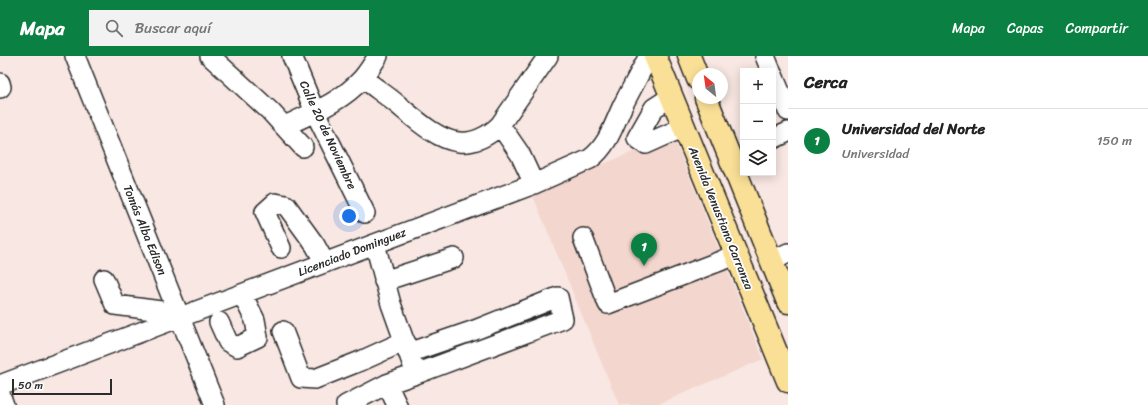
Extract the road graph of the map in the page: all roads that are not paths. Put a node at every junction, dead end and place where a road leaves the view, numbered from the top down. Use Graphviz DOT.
graph roads {
  1 [pos="75,56"];
  2 [pos="210,56"];
  3 [pos="292,56"];
  4 [pos="378,56"];
  5 [pos="548,56"];
  6 [pos="649,56"];
  7 [pos="655,56"];
  8 [pos="689,56"];
  9 [pos="765,56"];
  10 [pos="694,68"];
  11 [pos="770,68"];
  12 [pos="363,78"];
  13 [pos="776,82"];
  14 [pos="0,83"];
  15 [pos="0,88"];
  16 [pos="671,96"];
  17 [pos="709,104"];
  18 [pos="788,111"];
  19 [pos="316,112"];
  20 [pos="500,125"];
  21 [pos="285,126"];
  22 [pos="684,127"];
  23 [pos="788,132"];
  24 [pos="776,138"];
  25 [pos="303,147"];
  26 [pos="534,184"];
  27 [pos="365,214"];
  28 [pos="583,238"];
  29 [pos="375,244"];
  30 [pos="281,248"];
  31 [pos="736,254"];
  32 [pos="780,257"];
  33 [pos="454,258"];
  34 [pos="325,263"];
  35 [pos="104,279"];
  36 [pos="384,281"];
  37 [pos="242,294"];
  38 [pos="788,302"];
  39 [pos="178,314"];
  40 [pos="219,322"];
  41 [pos="475,330"];
  42 [pos="283,331"];
  43 [pos="406,347"];
  44 [pos="484,349"];
  45 [pos="416,374"];
  46 [pos="788,381"];
  47 [pos="387,384"];
  48 [pos="0,385"];
  49 [pos="0,394"];
  50 [pos="4,405"];
  51 [pos="215,405"];
  52 [pos="346,405"];
  53 [pos="397,405"];
  1 -- 39 [label="street, Tomás Alba Edison"];
  2 -- 21 [label="street"];
  3 -- 19 [label="street, Calle 20 de Noviembre"];
  4 -- 12 [label="street"];
  5 -- 20 [label="street"];
  6 -- 26 [label="street, Licenciado Dominguez"];
  7 -- 16 [label="main road, Avenida Venustiano Carranza"];
  8 -- 10 [label="main road"];
  9 -- 11 [label="street"];
  12 -- 19 [label="street"];
  12 -- 20 [label="street"];
  13 -- 18 [label="street"];
  14 -- 15 [label="street"];
  16 -- 22 [label="main road, Avenida Venustiano Carranza"];
  16 -- 22 [label="street"];
  17 -- 32 [label="main road"];
  19 -- 21 [label="street"];
  19 -- 27 [label="street, Calle 20 de Noviembre"];
  20 -- 26 [label="street"];
  21 -- 25 [label="street"];
  22 -- 31 [label="main road, Avenida Venustiano Carranza"];
  23 -- 24 [label="street"];
  26 -- 29 [label="street, Licenciado Dominguez"];
  28 -- 31 [label="street"];
  29 -- 34 [label="street, Licenciado Dominguez"];
  29 -- 36 [label="street"];
  30 -- 34 [label="street"];
  31 -- 46 [label="main road, Avenida Venustiano Carranza"];
  32 -- 38 [label="main road"];
  33 -- 36 [label="street"];
  34 -- 37 [label="street, Licenciado Dominguez"];
  35 -- 39 [label="street"];
  36 -- 43 [label="street"];
  37 -- 39 [label="street, Licenciado Dominguez"];
  37 -- 40 [label="street"];
  39 -- 48 [label="street, Licenciado Dominguez"];
  39 -- 51 [label="street, Tomás Alba Edison"];
  41 -- 43 [label="street"];
  41 -- 44 [label="street"];
  41 -- 44 [label="street"];
  42 -- 43 [label="street"];
  43 -- 45 [label="street"];
  44 -- 45 [label="street"];
  45 -- 47 [label="street"];
  47 -- 52 [label="street"];
  47 -- 53 [label="street"];
  49 -- 50 [label="street"];
}
